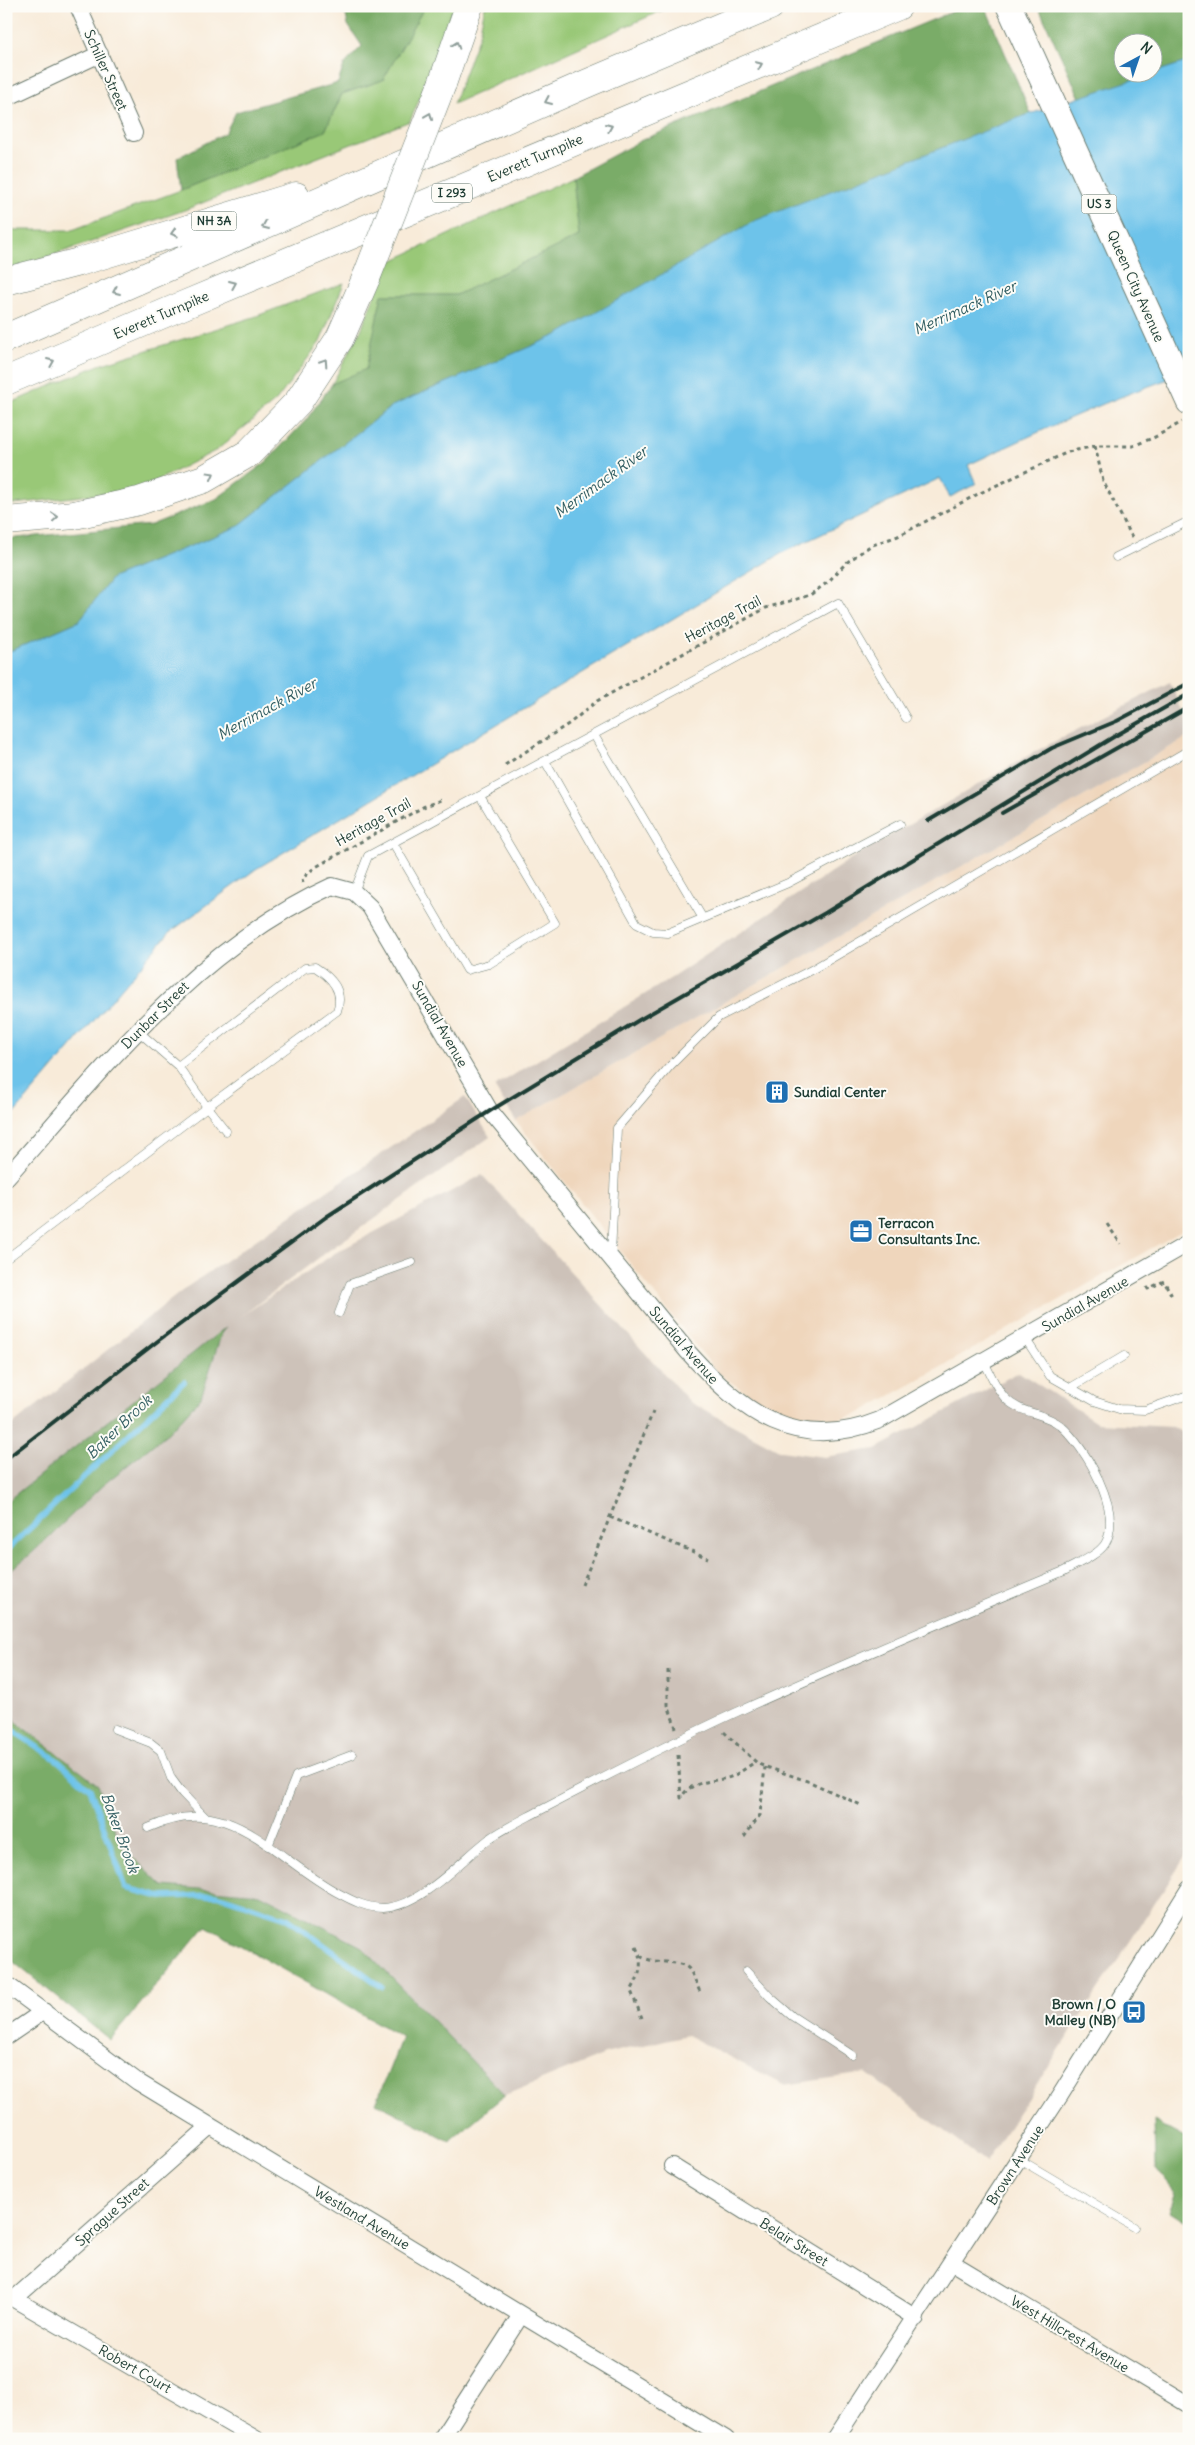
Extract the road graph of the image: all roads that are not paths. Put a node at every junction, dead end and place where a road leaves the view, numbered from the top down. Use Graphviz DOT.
graph roads {
  1 [pos="78,6"];
  2 [pos="470,6"];
  3 [pos="740,6"];
  4 [pos="770,6"];
  5 [pos="898,6"];
  6 [pos="1009,6"];
  7 [pos="100,54"];
  8 [pos="588,83"];
  9 [pos="6,98"];
  10 [pos="134,134"];
  11 [pos="422,158"];
  12 [pos="6,281"];
  13 [pos="6,338"];
  14 [pos="6,381"];
  15 [pos="1189,402"];
  16 [pos="6,521"];
  17 [pos="1189,521"];
  18 [pos="1116,558"];
  19 [pos="906,718"];
  20 [pos="594,735"];
  21 [pos="1189,750"];
  22 [pos="545,761"];
  23 [pos="480,796"];
  24 [pos="900,824"];
  25 [pos="393,843"];
  26 [pos="332,886"];
  27 [pos="354,892"];
  28 [pos="702,917"];
  29 [pos="138,1030"];
  30 [pos="178,1066"];
  31 [pos="207,1107"];
  32 [pos="226,1131"];
  33 [pos="6,1178"];
  34 [pos="1189,1244"];
  35 [pos="611,1258"];
  36 [pos="6,1259"];
  37 [pos="412,1262"];
  38 [pos="339,1313"];
  39 [pos="1026,1338"];
  40 [pos="1124,1356"];
  41 [pos="984,1361"];
  42 [pos="1070,1388"];
  43 [pos="1188,1395"];
  44 [pos="114,1729"];
  45 [pos="352,1755"];
  46 [pos="204,1816"];
  47 [pos="148,1828"];
  48 [pos="268,1846"];
  49 [pos="1189,1889"];
  50 [pos="746,1971"];
  51 [pos="6,1984"];
  52 [pos="44,2011"];
  53 [pos="6,2038"];
  54 [pos="852,2054"];
  55 [pos="210,2126"];
  56 [pos="1019,2159"];
  57 [pos="672,2166"];
  58 [pos="1134,2227"];
  59 [pos="951,2262"];
  60 [pos="14,2299"];
  61 [pos="522,2315"];
  62 [pos="916,2318"];
  63 [pos="1189,2405"];
  64 [pos="256,2439"];
  65 [pos="441,2439"];
  66 [pos="726,2439"];
  67 [pos="835,2439"];
  1 -- 7 [label="street, Schiller Street"];
  16 -- 2 [label="highway, one-way, bridge"];
  3 -- 8 [label="highway"];
  4 -- 8 [label="highway"];
  14 -- 5 [label="highway, Everett Turnpike / I 293, one-way"];
  6 -- 15 [label="main road, Queen City Avenue / US 3"];
  7 -- 9 [label="street"];
  7 -- 10 [label="street, Schiller Street"];
  8 -- 11 [label="highway, one-way"];
  11 -- 12 [label="highway, NH 3A, one-way"];
  11 -- 13 [label="highway, one-way"];
  17 -- 18 [label="lane"];
  19 -- 20 [label="lane"];
  20 -- 22 [label="lane"];
  20 -- 28 [label="lane"];
  21 -- 35 [label="lane"];
  22 -- 23 [label="lane"];
  22 -- 28 [label="lane"];
  23 -- 25 [label="lane"];
  23 -- 25 [label="lane"];
  24 -- 28 [label="lane"];
  25 -- 27 [label="lane"];
  26 -- 27 [label="street, Sundial Avenue"];
  26 -- 29 [label="street, Dunbar Street"];
  27 -- 35 [label="street, Sundial Avenue"];
  29 -- 30 [label="lane"];
  29 -- 33 [label="street, Dunbar Street"];
  30 -- 31 [label="lane"];
  30 -- 31 [label="lane"];
  31 -- 32 [label="lane"];
  31 -- 36 [label="lane"];
  34 -- 39 [label="street, Sundial Avenue"];
  35 -- 41 [label="street, Sundial Avenue"];
  37 -- 38 [label="lane"];
  39 -- 41 [label="street, Sundial Avenue"];
  39 -- 42 [label="lane"];
  40 -- 42 [label="lane"];
  41 -- 48 [label="lane"];
  42 -- 43 [label="lane"];
  44 -- 46 [label="lane"];
  45 -- 48 [label="lane"];
  46 -- 47 [label="lane"];
  46 -- 48 [label="lane"];
  49 -- 56 [label="street, Brown Avenue"];
  50 -- 54 [label="lane"];
  51 -- 52 [label="street, Westland Avenue"];
  52 -- 53 [label="street"];
  52 -- 55 [label="street, Westland Avenue"];
  55 -- 60 [label="street, Sprague Street"];
  55 -- 61 [label="street, Westland Avenue"];
  56 -- 58 [label="lane"];
  56 -- 59 [label="street, Brown Avenue"];
  57 -- 62 [label="street, Belair Street"];
  59 -- 62 [label="street, Brown Avenue"];
  59 -- 63 [label="street, West Hillcrest Avenue"];
  60 -- 64 [label="street, Robert Court"];
  61 -- 65 [label="street"];
  61 -- 66 [label="street, Westland Avenue"];
  62 -- 67 [label="street, Brown Avenue"];
}
